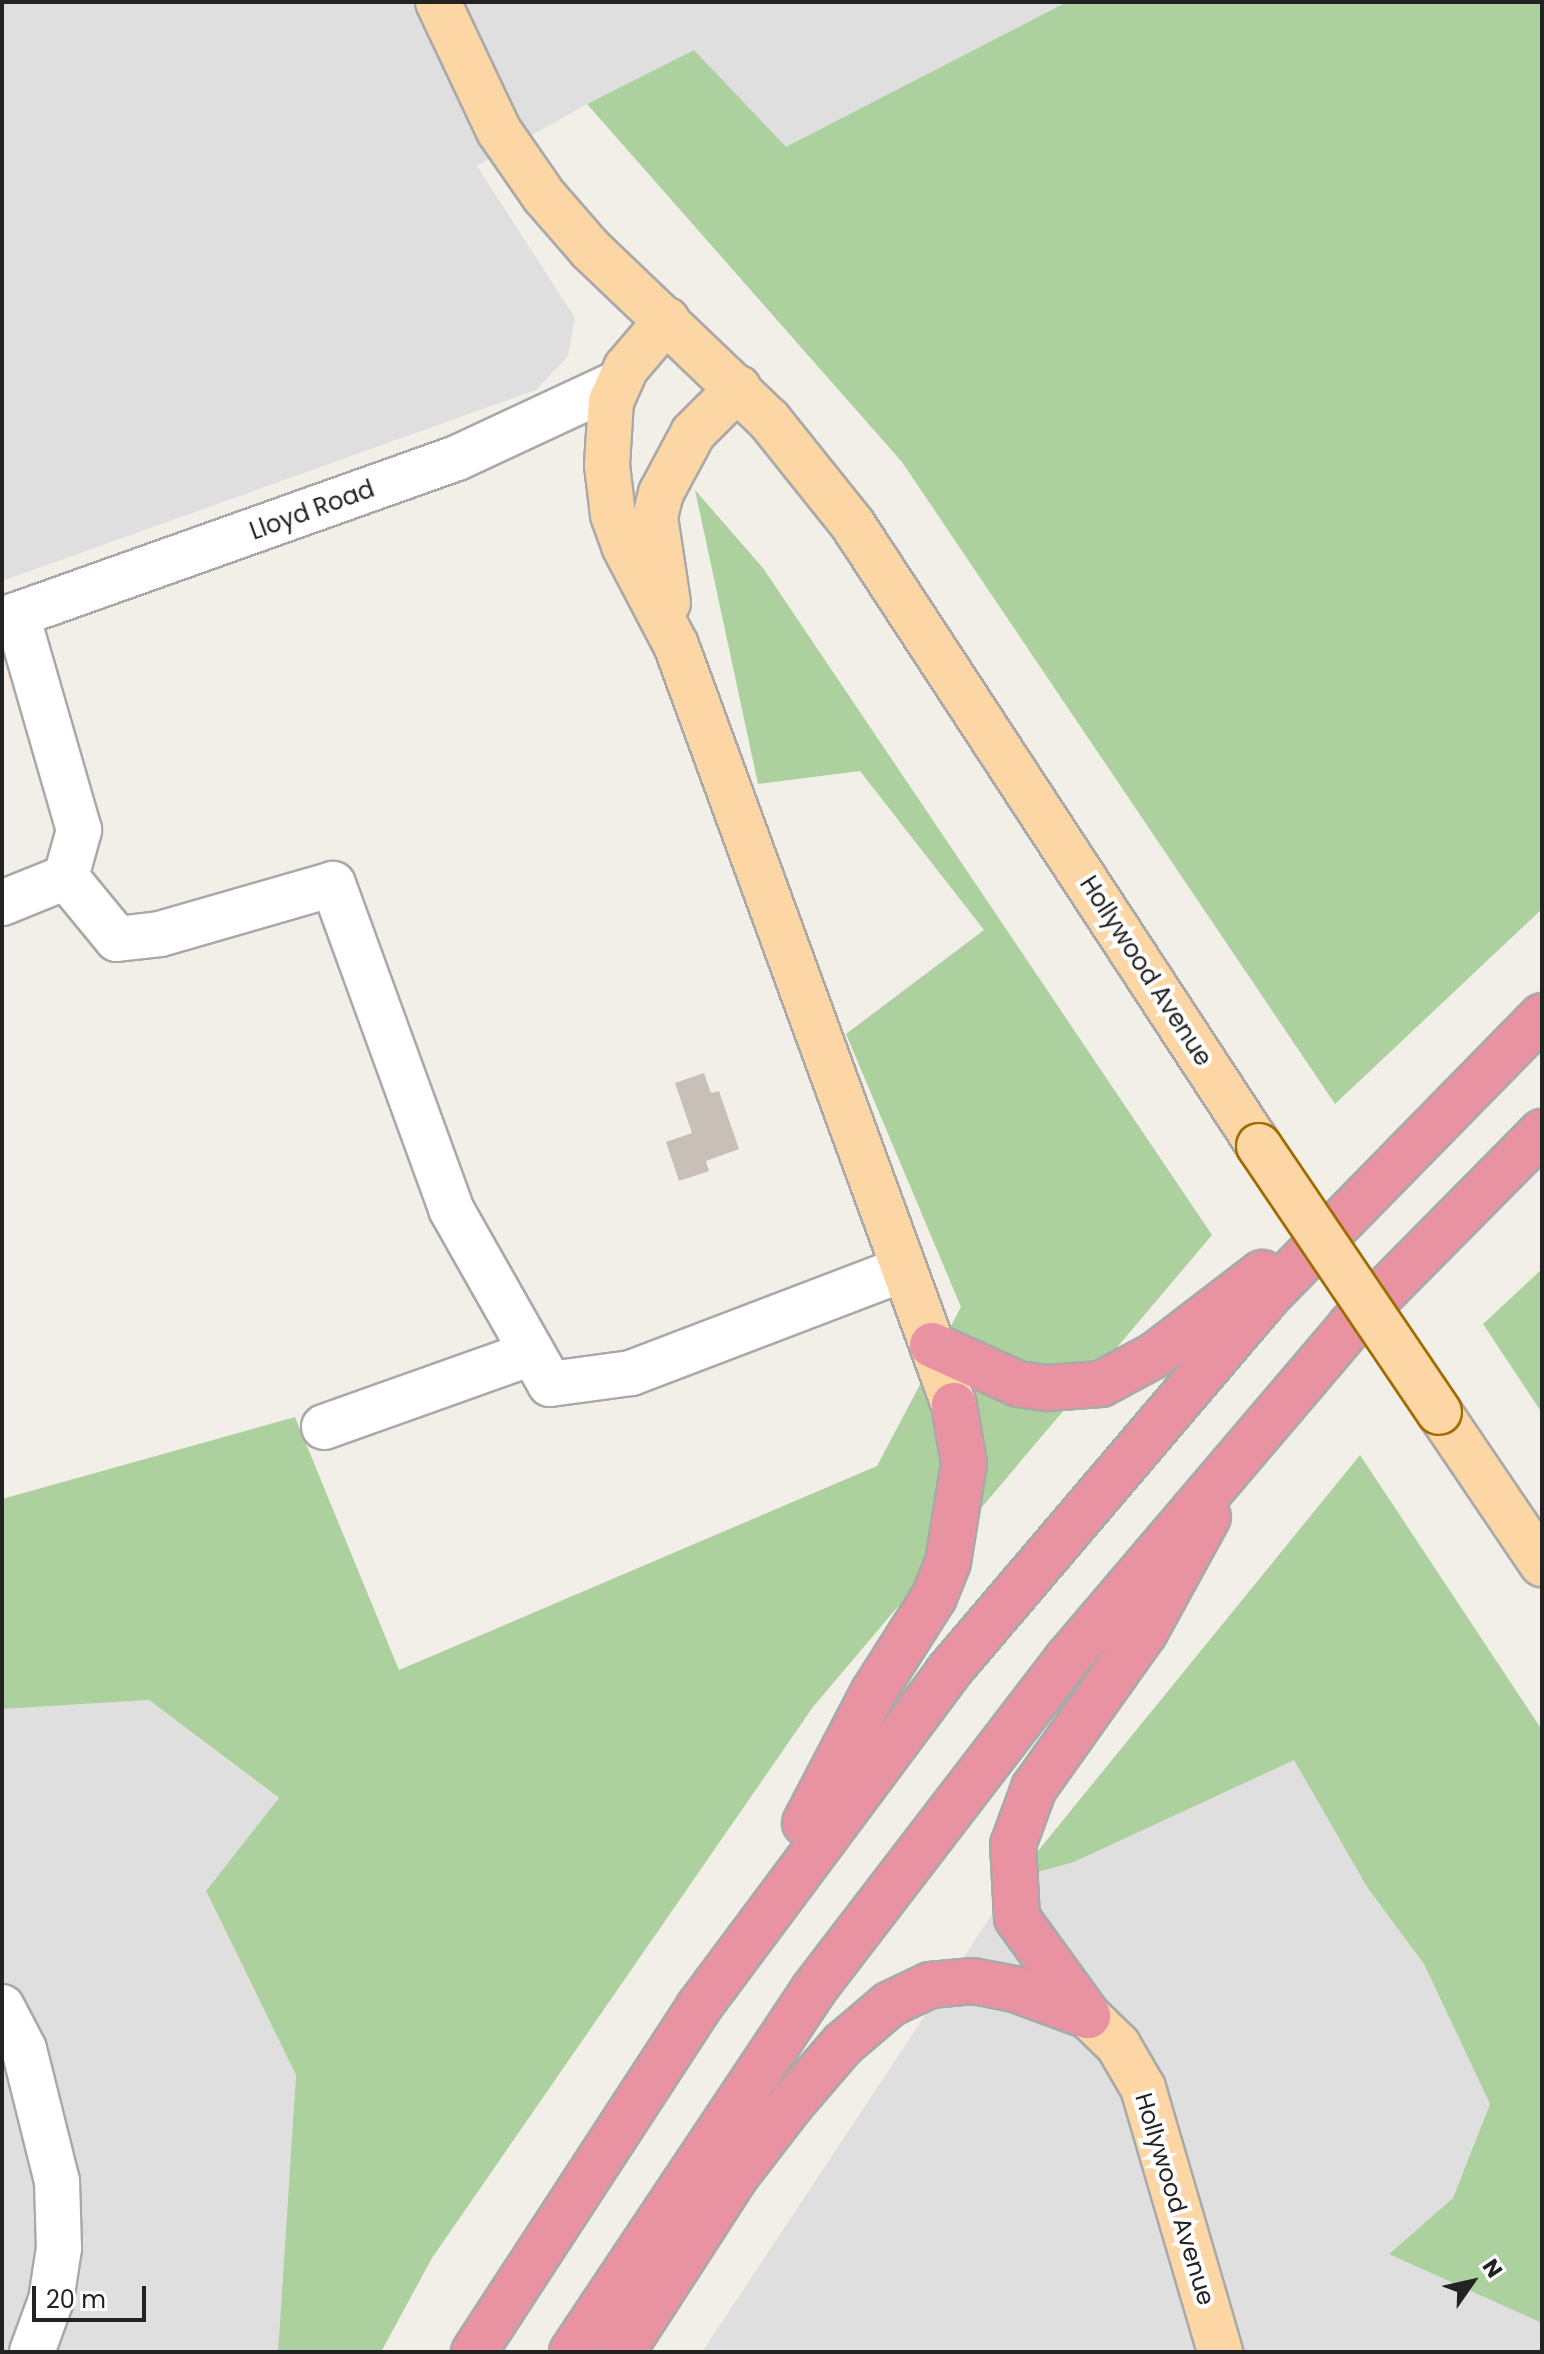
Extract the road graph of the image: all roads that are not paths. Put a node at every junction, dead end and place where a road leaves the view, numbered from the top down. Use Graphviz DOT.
graph roads {
  1 [pos="438,2"];
  2 [pos="667,320"];
  3 [pos="616,384"];
  4 [pos="738,388"];
  5 [pos="9,618"];
  6 [pos="676,645"];
  7 [pos="66,877"];
  8 [pos="2,903"];
  9 [pos="1542,1016"];
  10 [pos="1542,1132"];
  11 [pos="1362,1196"];
  12 [pos="903,1269"];
  13 [pos="932,1345"];
  14 [pos="532,1353"];
  15 [pos="954,1405"];
  16 [pos="324,1427"];
  17 [pos="1254,1436"];
  18 [pos="1542,1564"];
  19 [pos="739,1950"];
  20 [pos="2,2007"];
  21 [pos="1088,2016"];
  22 [pos="32,2352"];
  23 [pos="474,2352"];
  24 [pos="572,2352"];
  25 [pos="622,2352"];
  26 [pos="1220,2352"];
  1 -- 2 [label="main road, Hollywood Avenue"];
  2 -- 3 [label="main road"];
  2 -- 4 [label="main road, Hollywood Avenue"];
  3 -- 5 [label="street, Lloyd Road"];
  3 -- 6 [label="main road"];
  4 -- 6 [label="main road"];
  4 -- 18 [label="main road, Hollywood Avenue, bridge"];
  5 -- 7 [label="street"];
  6 -- 12 [label="main road"];
  7 -- 8 [label="street"];
  7 -- 14 [label="street"];
  9 -- 11 [label="highway"];
  10 -- 17 [label="highway"];
  11 -- 13 [label="highway"];
  11 -- 19 [label="highway"];
  12 -- 13 [label="main road"];
  12 -- 14 [label="street"];
  13 -- 15 [label="main road"];
  14 -- 16 [label="street"];
  15 -- 19 [label="highway"];
  17 -- 21 [label="highway"];
  17 -- 24 [label="highway"];
  19 -- 23 [label="highway"];
  20 -- 22 [label="street"];
  21 -- 25 [label="highway"];
  21 -- 26 [label="main road, Hollywood Avenue"];
}
